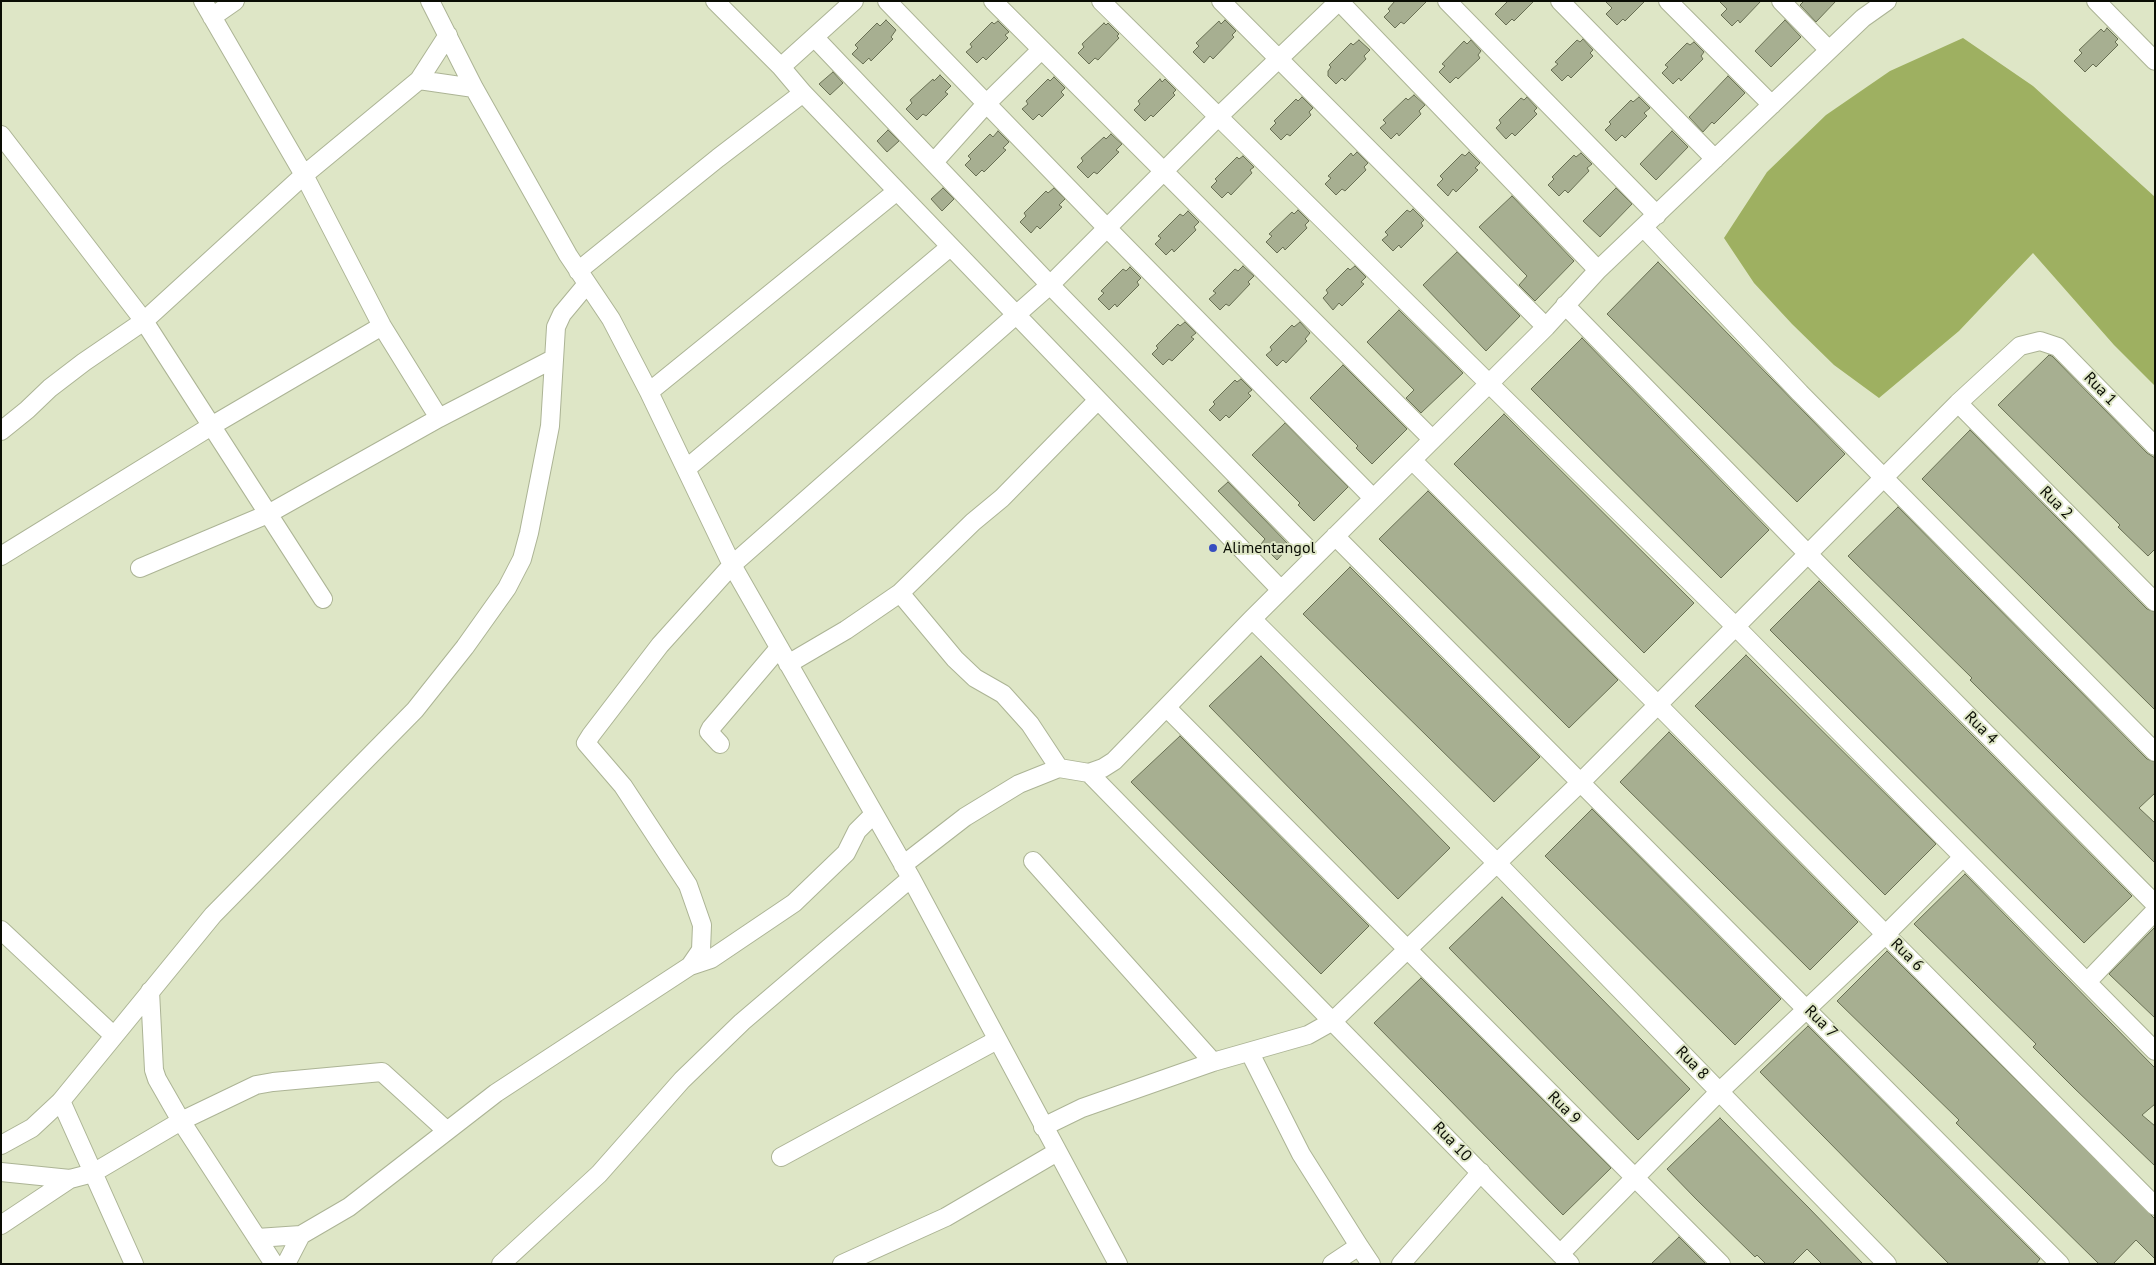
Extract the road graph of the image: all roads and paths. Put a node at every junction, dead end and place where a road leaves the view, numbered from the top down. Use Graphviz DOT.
graph roads {
  1 [pos="202,1"];
  2 [pos="235,1"];
  3 [pos="430,1"];
  4 [pos="715,1"];
  5 [pos="854,1"];
  6 [pos="887,1"];
  7 [pos="993,1"];
  8 [pos="1101,1"];
  9 [pos="1221,1"];
  10 [pos="1339,1"];
  11 [pos="1447,1"];
  12 [pos="1560,1"];
  13 [pos="1668,1"];
  14 [pos="1781,1"];
  15 [pos="1887,1"];
  16 [pos="2096,1"];
  17 [pos="212,17"];
  18 [pos="448,35"];
  19 [pos="815,38"];
  20 [pos="1041,50"];
  21 [pos="1829,50"];
  22 [pos="1279,59"];
  23 [pos="2155,61"];
  24 [pos="781,67"];
  25 [pos="419,80"];
  26 [pos="474,88"];
  27 [pos="803,93"];
  28 [pos="986,104"];
  29 [pos="1772,105"];
  30 [pos="1218,118"];
  31 [pos="1,135"];
  32 [pos="1715,159"];
  33 [pos="934,162"];
  34 [pos="1165,171"];
  35 [pos="304,175"];
  36 [pos="897,191"];
  37 [pos="1657,215"];
  38 [pos="1107,228"];
  39 [pos="1644,228"];
  40 [pos="950,247"];
  41 [pos="1598,270"];
  42 [pos="583,278"];
  43 [pos="1050,285"];
  44 [pos="1565,305"];
  45 [pos="1016,315"];
  46 [pos="144,321"];
  47 [pos="382,326"];
  48 [pos="1546,327"];
  49 [pos="553,359"];
  50 [pos="1488,383"];
  51 [pos="649,392"];
  52 [pos="1098,400"];
  53 [pos="1958,403"];
  54 [pos="439,418"];
  55 [pos="213,425"];
  56 [pos="1,430"];
  57 [pos="1432,439"];
  58 [pos="2155,446"];
  59 [pos="1412,460"];
  60 [pos="686,469"];
  61 [pos="1883,478"];
  62 [pos="1373,498"];
  63 [pos="268,514"];
  64 [pos="1335,536"];
  65 [pos="1807,553"];
  66 [pos="1,556"];
  67 [pos="1315,556"];
  68 [pos="732,565"];
  69 [pos="140,568"];
  70 [pos="1281,590"];
  71 [pos="900,593"];
  72 [pos="323,599"];
  73 [pos="2155,602"];
  74 [pos="1252,619"];
  75 [pos="1735,626"];
  76 [pos="779,648"];
  77 [pos="788,664"];
  78 [pos="1658,705"];
  79 [pos="1167,708"];
  80 [pos="720,744"];
  81 [pos="2155,752"];
  82 [pos="1059,768"];
  83 [pos="1089,773"];
  84 [pos="1581,782"];
  85 [pos="874,814"];
  86 [pos="1963,857"];
  87 [pos="1033,862"];
  88 [pos="1496,862"];
  89 [pos="907,872"];
  90 [pos="2155,904"];
  91 [pos="2155,911"];
  92 [pos="1,930"];
  93 [pos="1886,934"];
  94 [pos="1408,951"];
  95 [pos="690,966"];
  96 [pos="2087,982"];
  97 [pos="150,991"];
  98 [pos="1808,1009"];
  99 [pos="1333,1021"];
  100 [pos="113,1036"];
  101 [pos="997,1040"];
  102 [pos="2155,1051"];
  103 [pos="1250,1053"];
  104 [pos="1213,1062"];
  105 [pos="1720,1091"];
  106 [pos="61,1101"];
  107 [pos="181,1121"];
  108 [pos="1043,1127"];
  109 [pos="447,1131"];
  110 [pos="4,1140"];
  111 [pos="1057,1152"];
  112 [pos="781,1157"];
  113 [pos="1,1172"];
  114 [pos="1481,1172"];
  115 [pos="93,1173"];
  116 [pos="1634,1176"];
  117 [pos="70,1179"];
  118 [pos="2155,1206"];
  119 [pos="1,1224"];
  120 [pos="301,1235"];
  121 [pos="257,1238"];
  122 [pos="1359,1246"];
  123 [pos="1565,1259"];
  124 [pos="134,1264"];
  125 [pos="274,1264"];
  126 [pos="286,1264"];
  127 [pos="502,1264"];
  128 [pos="842,1264"];
  129 [pos="1118,1264"];
  130 [pos="1332,1264"];
  131 [pos="1371,1264"];
  132 [pos="1401,1264"];
  133 [pos="1721,1264"];
  134 [pos="1887,1264"];
  135 [pos="2060,1264"];
  1 -- 17 [label="street"];
  2 -- 17 [label="street"];
  3 -- 18 [label="street"];
  4 -- 24 [label="street"];
  5 -- 19 [label="street"];
  6 -- 28 [label="street"];
  7 -- 20 [label="street"];
  8 -- 30 [label="street"];
  9 -- 22 [label="street"];
  10 -- 22 [label="street"];
  10 -- 41 [label="street"];
  11 -- 37 [label="street"];
  12 -- 32 [label="street"];
  13 -- 29 [label="street"];
  14 -- 21 [label="street"];
  15 -- 21 [label="street"];
  16 -- 23 [label="street"];
  17 -- 35 [label="street"];
  18 -- 25 [label="street"];
  18 -- 26 [label="street"];
  19 -- 24 [label="street"];
  19 -- 33 [label="street"];
  20 -- 28 [label="street"];
  20 -- 34 [label="street"];
  21 -- 29 [label="street"];
  22 -- 30 [label="street"];
  22 -- 48 [label="street"];
  24 -- 27 [label="street"];
  25 -- 26 [label="street"];
  25 -- 35 [label="street"];
  26 -- 42 [label="street"];
  27 -- 36 [label="street"];
  27 -- 42 [label="street"];
  28 -- 33 [label="street"];
  28 -- 38 [label="street"];
  29 -- 32 [label="street"];
  30 -- 34 [label="street"];
  30 -- 50 [label="street"];
  31 -- 46 [label="street"];
  32 -- 37 [label="street"];
  33 -- 43 [label="street"];
  34 -- 38 [label="street"];
  34 -- 57 [label="street"];
  35 -- 46 [label="street"];
  35 -- 47 [label="street"];
  36 -- 40 [label="street"];
  36 -- 51 [label="street"];
  37 -- 39 [label="street"];
  38 -- 43 [label="street"];
  38 -- 62 [label="street"];
  39 -- 41 [label="street"];
  39 -- 61 [label="street"];
  40 -- 45 [label="street"];
  40 -- 60 [label="street"];
  41 -- 44 [label="street"];
  42 -- 49 [label="street"];
  42 -- 51 [label="street"];
  43 -- 45 [label="street"];
  43 -- 67 [label="street"];
  44 -- 48 [label="street"];
  44 -- 65 [label="street, Rua 4"];
  45 -- 52 [label="street"];
  45 -- 68 [label="street"];
  46 -- 55 [label="street"];
  46 -- 56 [label="street"];
  47 -- 54 [label="street"];
  47 -- 55 [label="street"];
  48 -- 50 [label="street"];
  49 -- 54 [label="street"];
  49 -- 97 [label="street"];
  50 -- 57 [label="street"];
  50 -- 75 [label="street"];
  51 -- 60 [label="street"];
  52 -- 70 [label="street"];
  52 -- 71 [label="street"];
  53 -- 58 [label="street, Rua 1"];
  53 -- 61 [label="street"];
  53 -- 73 [label="street, Rua 2"];
  54 -- 63 [label="street"];
  55 -- 63 [label="street"];
  55 -- 66 [label="street"];
  57 -- 59 [label="street"];
  59 -- 62 [label="street"];
  59 -- 78 [label="street, Rua 6"];
  60 -- 68 [label="street"];
  61 -- 65 [label="street"];
  61 -- 81 [label="street"];
  62 -- 64 [label="street"];
  63 -- 69 [label="street"];
  63 -- 72 [label="street"];
  64 -- 67 [label="street"];
  64 -- 84 [label="street, Rua 7"];
  65 -- 75 [label="street"];
  65 -- 90 [label="street, Rua 4"];
  67 -- 70 [label="street"];
  68 -- 76 [label="street"];
  68 -- 95 [label="street"];
  70 -- 74 [label="street"];
  71 -- 77 [label="street"];
  71 -- 82 [label="street"];
  74 -- 79 [label="street"];
  74 -- 88 [label="street, Rua 8"];
  75 -- 78 [label="street"];
  75 -- 86 [label="street"];
  76 -- 77 [label="street"];
  76 -- 80 [label="street"];
  77 -- 85 [label="street"];
  78 -- 84 [label="street"];
  78 -- 93 [label="street, Rua 6"];
  79 -- 83 [label="street"];
  79 -- 94 [label="street, Rua 9"];
  82 -- 83 [label="street"];
  82 -- 89 [label="street"];
  83 -- 99 [label="street, Rua 10"];
  84 -- 88 [label="street"];
  84 -- 98 [label="street, Rua 7"];
  85 -- 89 [label="street"];
  85 -- 95 [label="street"];
  86 -- 93 [label="street"];
  86 -- 96 [label="street"];
  87 -- 104 [label="street"];
  88 -- 94 [label="street"];
  88 -- 105 [label="street, Rua 8"];
  89 -- 101 [label="street"];
  89 -- 127 [label="street"];
  91 -- 96 [label="street"];
  92 -- 100 [label="street"];
  93 -- 98 [label="street"];
  93 -- 118 [label="street, Rua 6"];
  94 -- 99 [label="street"];
  94 -- 116 [label="street, Rua 9"];
  95 -- 109 [label="street"];
  96 -- 102 [label="street"];
  97 -- 100 [label="street"];
  97 -- 107 [label="street"];
  98 -- 105 [label="street"];
  98 -- 135 [label="street, Rua 7"];
  99 -- 103 [label="street"];
  99 -- 114 [label="street, Rua 10"];
  100 -- 106 [label="street"];
  101 -- 108 [label="street"];
  101 -- 112 [label="street"];
  103 -- 104 [label="street"];
  103 -- 122 [label="street"];
  104 -- 108 [label="street"];
  105 -- 116 [label="street"];
  105 -- 134 [label="street, Rua 8"];
  106 -- 110 [label="street"];
  106 -- 115 [label="street"];
  107 -- 109 [label="street"];
  107 -- 115 [label="street"];
  107 -- 121 [label="street"];
  108 -- 111 [label="street"];
  109 -- 120 [label="street"];
  111 -- 128 [label="street"];
  111 -- 129 [label="street"];
  113 -- 117 [label="street"];
  114 -- 123 [label="street, Rua 10"];
  114 -- 132 [label="street"];
  115 -- 117 [label="street"];
  115 -- 124 [label="street"];
  116 -- 123 [label="street"];
  116 -- 133 [label="street, Rua 9"];
  117 -- 119 [label="street"];
  120 -- 121 [label="street"];
  120 -- 126 [label="street"];
  121 -- 125 [label="street"];
  122 -- 130 [label="street"];
  122 -- 131 [label="street"];
}
